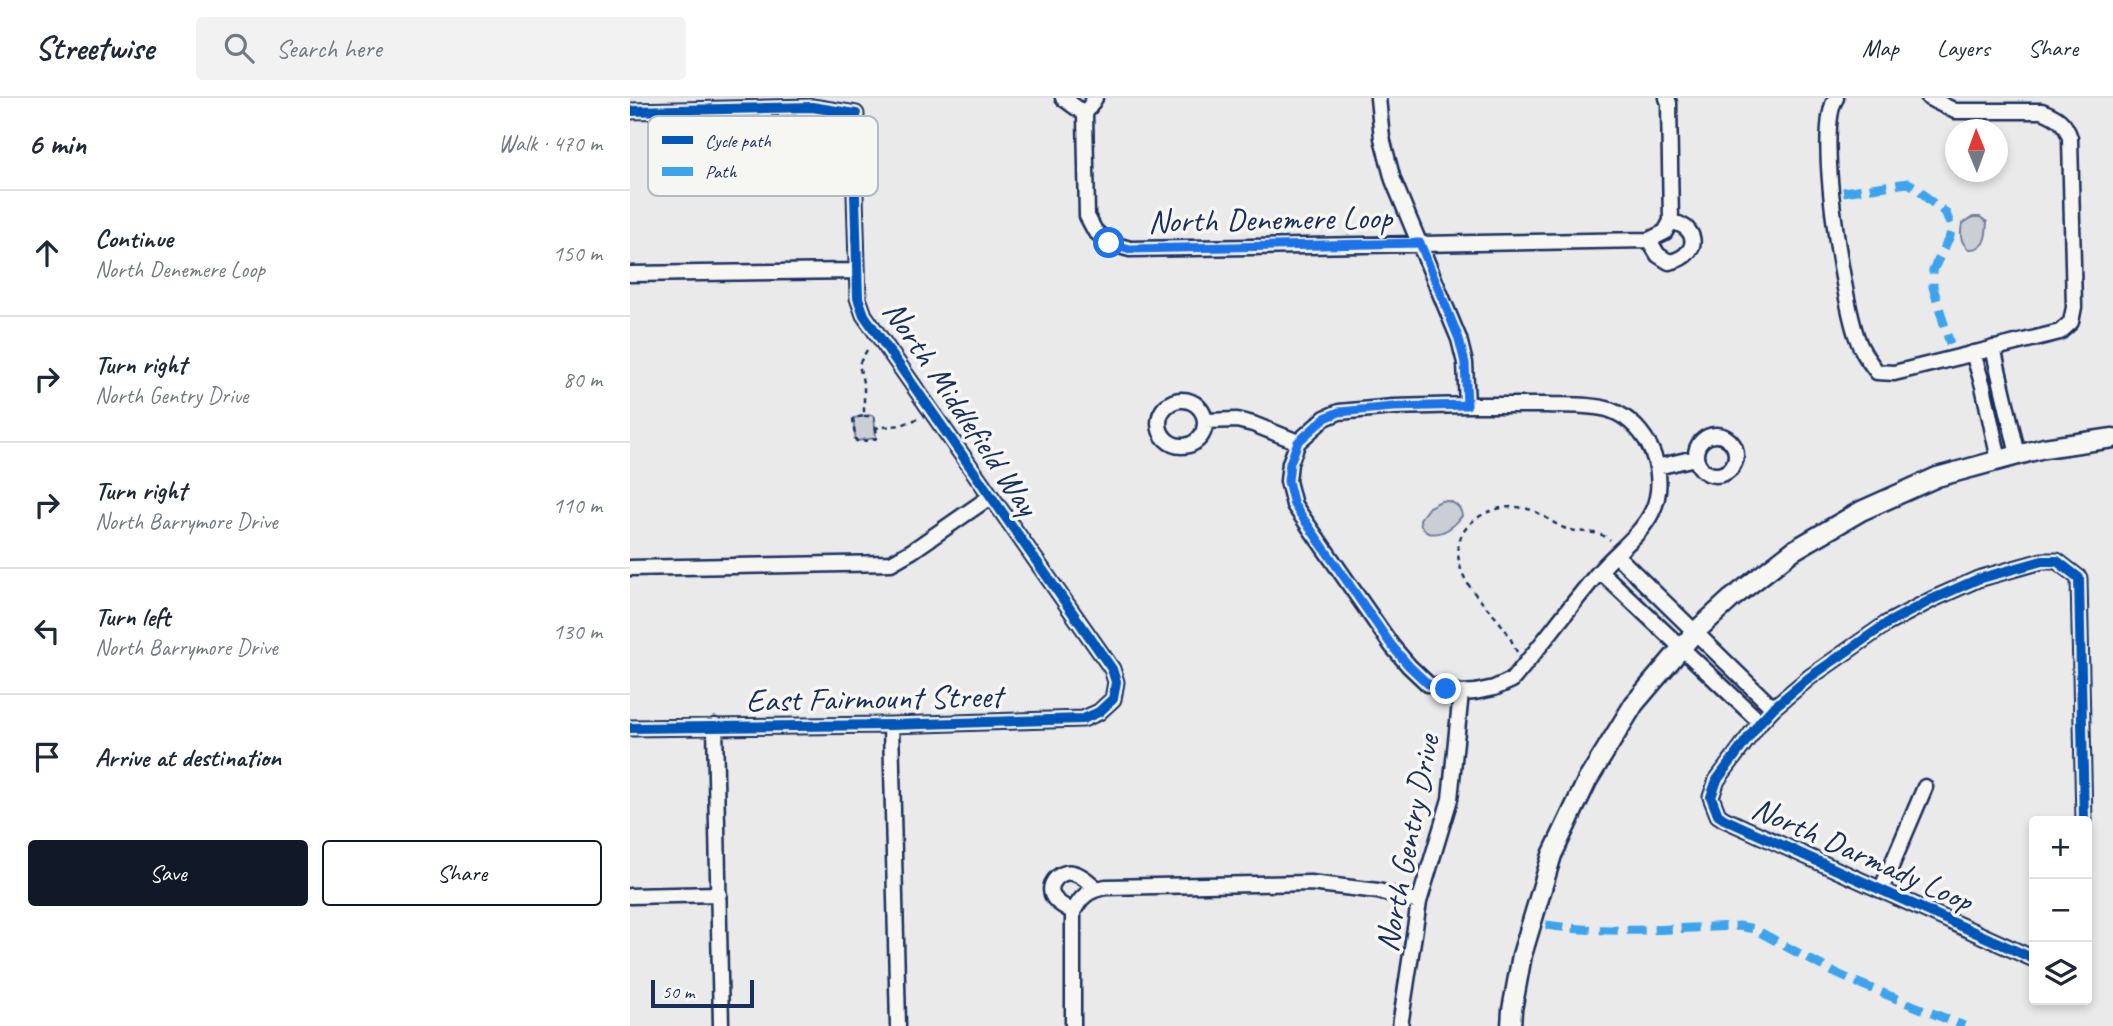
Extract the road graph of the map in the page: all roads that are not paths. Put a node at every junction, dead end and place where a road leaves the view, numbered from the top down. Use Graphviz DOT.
graph roads {
  1 [pos="1063,98"];
  2 [pos="1094,98"];
  3 [pos="1378,98"];
  4 [pos="1836,98"];
  5 [pos="1929,98"];
  6 [pos="1671,100"];
  7 [pos="630,111"];
  8 [pos="1085,114"];
  9 [pos="856,116"];
  10 [pos="855,196"];
  11 [pos="1671,221"];
  12 [pos="1649,240"];
  13 [pos="1420,243"];
  14 [pos="857,271"];
  15 [pos="630,274"];
  16 [pos="1993,348"];
  17 [pos="1973,354"];
  18 [pos="1467,405"];
  19 [pos="1205,421"];
  20 [pos="2113,438"];
  21 [pos="1298,442"];
  22 [pos="2018,455"];
  23 [pos="1695,458"];
  24 [pos="1999,460"];
  25 [pos="1657,467"];
  26 [pos="990,497"];
  27 [pos="1616,555"];
  28 [pos="630,568"];
  29 [pos="1600,571"];
  30 [pos="1695,632"];
  31 [pos="1682,647"];
  32 [pos="1461,693"];
  33 [pos="1114,699"];
  34 [pos="1773,708"];
  35 [pos="1760,722"];
  36 [pos="891,724"];
  37 [pos="715,726"];
  38 [pos="630,728"];
  39 [pos="1925,787"];
  40 [pos="2084,816"];
  41 [pos="1097,889"];
  42 [pos="1881,891"];
  43 [pos="719,894"];
  44 [pos="630,896"];
  45 [pos="1419,902"];
  46 [pos="1073,912"];
  47 [pos="2029,957"];
  48 [pos="721,1026"];
  49 [pos="898,1026"];
  50 [pos="1073,1026"];
  51 [pos="1400,1026"];
  52 [pos="1511,1026"];
  1 -- 8 [label="street"];
  2 -- 8 [label="street"];
  3 -- 13 [label="street"];
  4 -- 17 [label="street"];
  5 -- 16 [label="street"];
  6 -- 11 [label="street"];
  7 -- 9 [label="street, North Middlefield Way"];
  8 -- 13 [label="street, North Denemere Loop"];
  10 -- 14 [label="street, North Middlefield Way"];
  11 -- 12 [label="street"];
  11 -- 12 [label="street"];
  12 -- 13 [label="street, North Denemere Loop"];
  13 -- 18 [label="street"];
  14 -- 15 [label="street"];
  14 -- 26 [label="street, North Middlefield Way"];
  16 -- 17 [label="street"];
  16 -- 22 [label="street"];
  17 -- 24 [label="street"];
  18 -- 21 [label="street, North Gentry Drive"];
  18 -- 25 [label="street, North Gentry Drive"];
  19 -- 21 [label="street"];
  20 -- 22 [label="street"];
  21 -- 32 [label="street"];
  22 -- 24 [label="street"];
  23 -- 25 [label="street"];
  24 -- 30 [label="street"];
  25 -- 27 [label="street, North Gentry Drive"];
  26 -- 28 [label="street"];
  26 -- 33 [label="street, North Middlefield Way"];
  27 -- 29 [label="street, North Gentry Drive"];
  27 -- 30 [label="street"];
  29 -- 31 [label="street"];
  29 -- 32 [label="street, North Gentry Drive"];
  30 -- 31 [label="street"];
  30 -- 34 [label="street"];
  31 -- 35 [label="street"];
  31 -- 52 [label="street"];
  32 -- 45 [label="street, North Gentry Drive"];
  33 -- 36 [label="street, East Fairmount Street"];
  34 -- 35 [label="street, North Darmady Loop"];
  34 -- 40 [label="street, North Darmady Loop"];
  35 -- 42 [label="street, North Darmady Loop"];
  36 -- 37 [label="street, East Fairmount Street"];
  36 -- 49 [label="street"];
  37 -- 38 [label="street, East Fairmount Street"];
  37 -- 43 [label="street"];
  39 -- 42 [label="street"];
  41 -- 45 [label="street"];
  41 -- 46 [label="street"];
  41 -- 46 [label="street"];
  42 -- 47 [label="street, North Darmady Loop"];
  43 -- 44 [label="street"];
  43 -- 48 [label="street"];
  45 -- 51 [label="street, North Gentry Drive"];
  46 -- 50 [label="street"];
}
